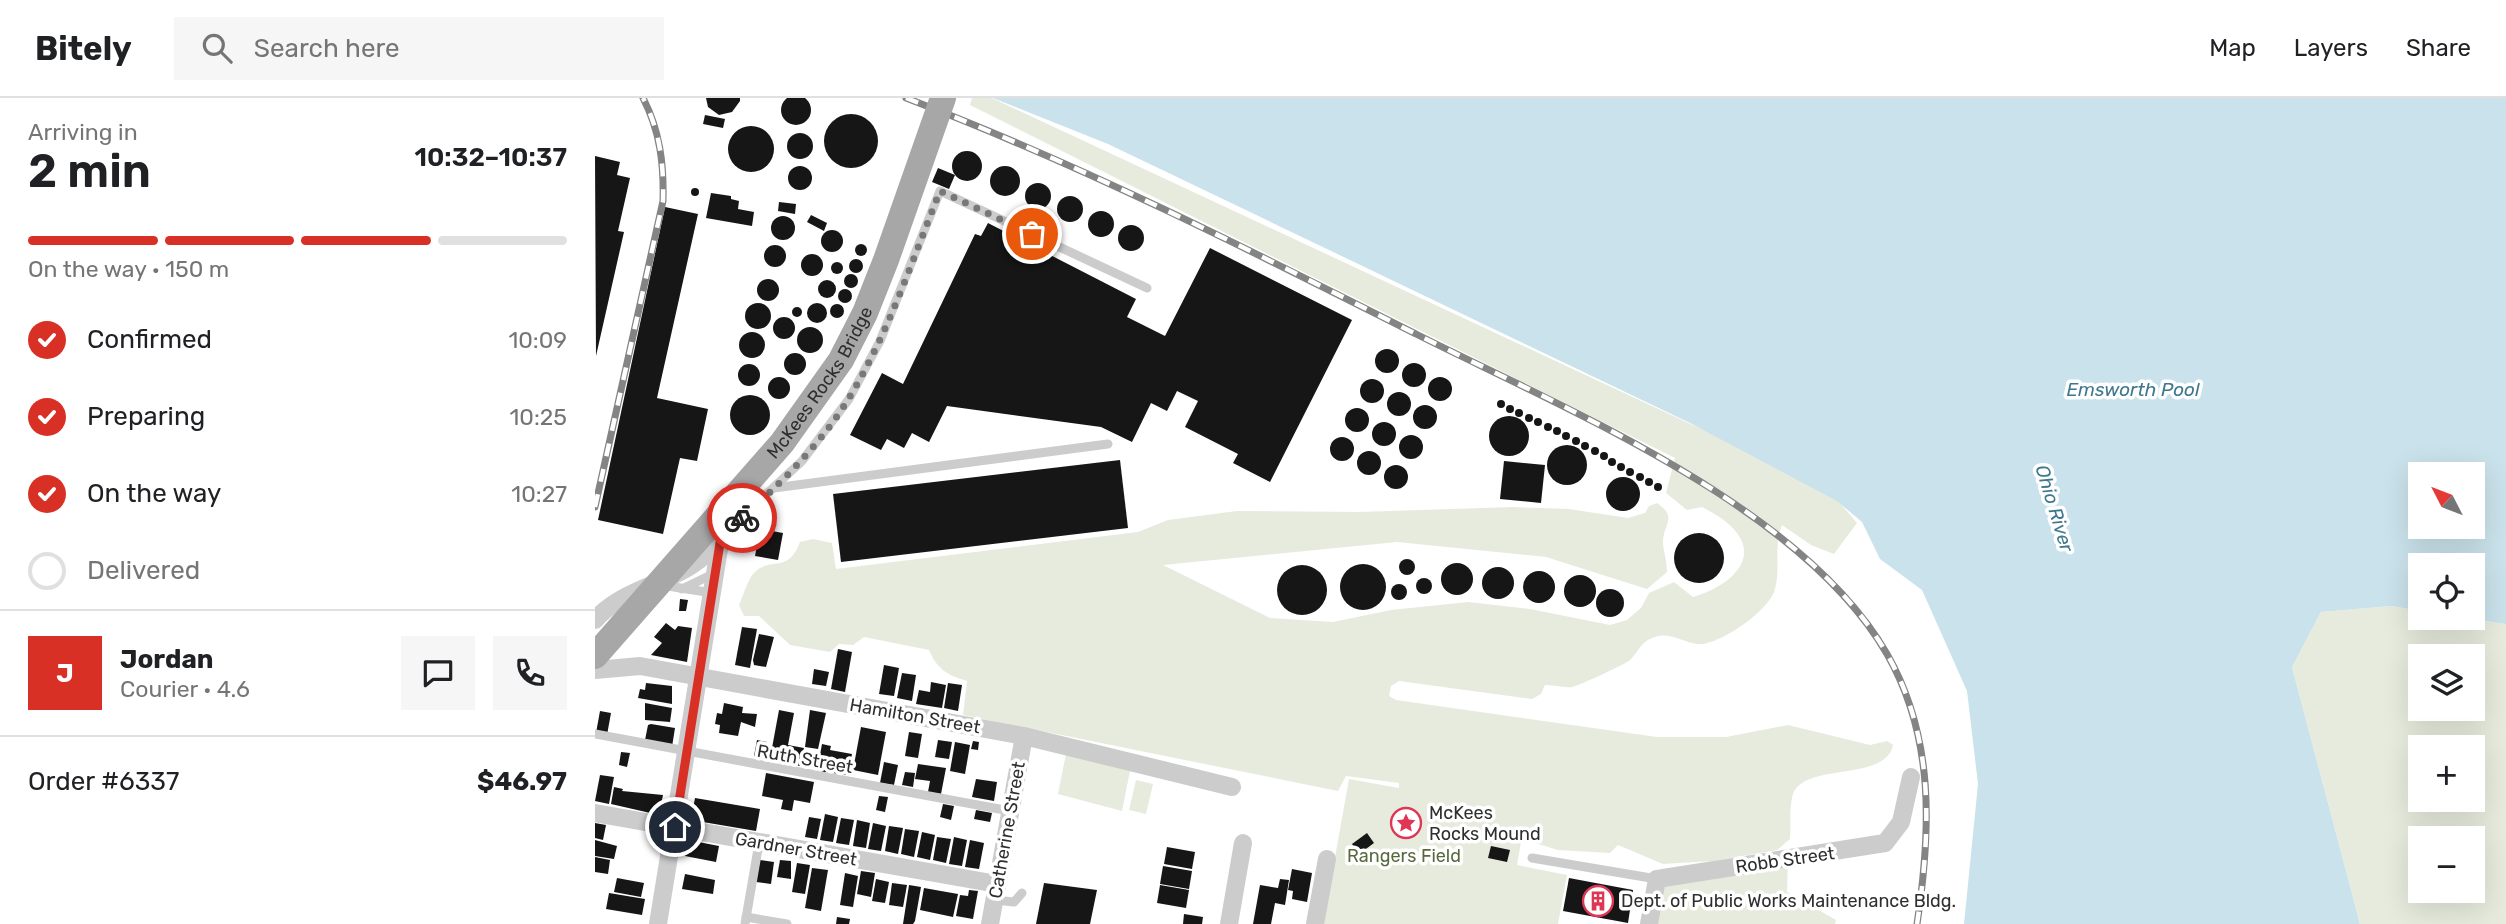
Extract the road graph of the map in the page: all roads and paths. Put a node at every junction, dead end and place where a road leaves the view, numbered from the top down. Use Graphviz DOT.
graph roads {
  1 [pos="943,98"];
  2 [pos="1147,288"];
  3 [pos="1108,444"];
  4 [pos="774,488"];
  5 [pos="721,541"];
  6 [pos="718,571"];
  7 [pos="650,583"];
  8 [pos="681,589"];
  9 [pos="715,594"];
  10 [pos="595,620"];
  11 [pos="595,656"];
  12 [pos="595,670"];
  13 [pos="700,677"];
  14 [pos="595,734"];
  15 [pos="1024,736"];
  16 [pos="688,754"];
  17 [pos="1911,776"];
  18 [pos="1231,787"];
  19 [pos="1010,811"];
  20 [pos="595,813"];
  21 [pos="675,827"];
  22 [pos="759,843"];
  23 [pos="1243,843"];
  24 [pos="1532,858"];
  25 [pos="1327,859"];
  26 [pos="1657,879"];
  27 [pos="996,892"];
  28 [pos="1022,892"];
  29 [pos="745,921"];
  30 [pos="658,924"];
  31 [pos="787,924"];
  32 [pos="991,924"];
  33 [pos="1229,924"];
  34 [pos="1315,924"];
  35 [pos="1649,924"];
  1 -- 11 [label="main road, McKees Rocks Bridge, bridge"];
  2 -- 4 [label="lane"];
  3 -- 4 [label="lane"];
  4 -- 5 [label="lane"];
  5 -- 6 [label="street"];
  5 -- 7 [label="street"];
  6 -- 8 [label="lane"];
  6 -- 9 [label="street"];
  7 -- 8 [label="lane"];
  7 -- 10 [label="street"];
  8 -- 9 [label="lane"];
  9 -- 13 [label="street"];
  12 -- 13 [label="street, Hamilton Street"];
  13 -- 15 [label="street, Hamilton Street"];
  13 -- 16 [label="street"];
  14 -- 16 [label="lane, Ruth Street"];
  15 -- 18 [label="street, Hamilton Street"];
  15 -- 19 [label="street, Catherine Street"];
  16 -- 19 [label="lane, Ruth Street"];
  16 -- 21 [label="street"];
  17 -- 26 [label="street, Robb Street"];
  19 -- 27 [label="street, Catherine Street"];
  20 -- 21 [label="street, Gardner Street"];
  21 -- 22 [label="street, Gardner Street"];
  21 -- 30 [label="street"];
  22 -- 27 [label="street, Gardner Street"];
  22 -- 29 [label="lane"];
  23 -- 33 [label="street"];
  24 -- 26 [label="lane"];
  25 -- 34 [label="street"];
  26 -- 35 [label="street"];
  27 -- 28 [label="lane"];
  27 -- 32 [label="street, Catherine Street"];
  29 -- 31 [label="lane"];
}
